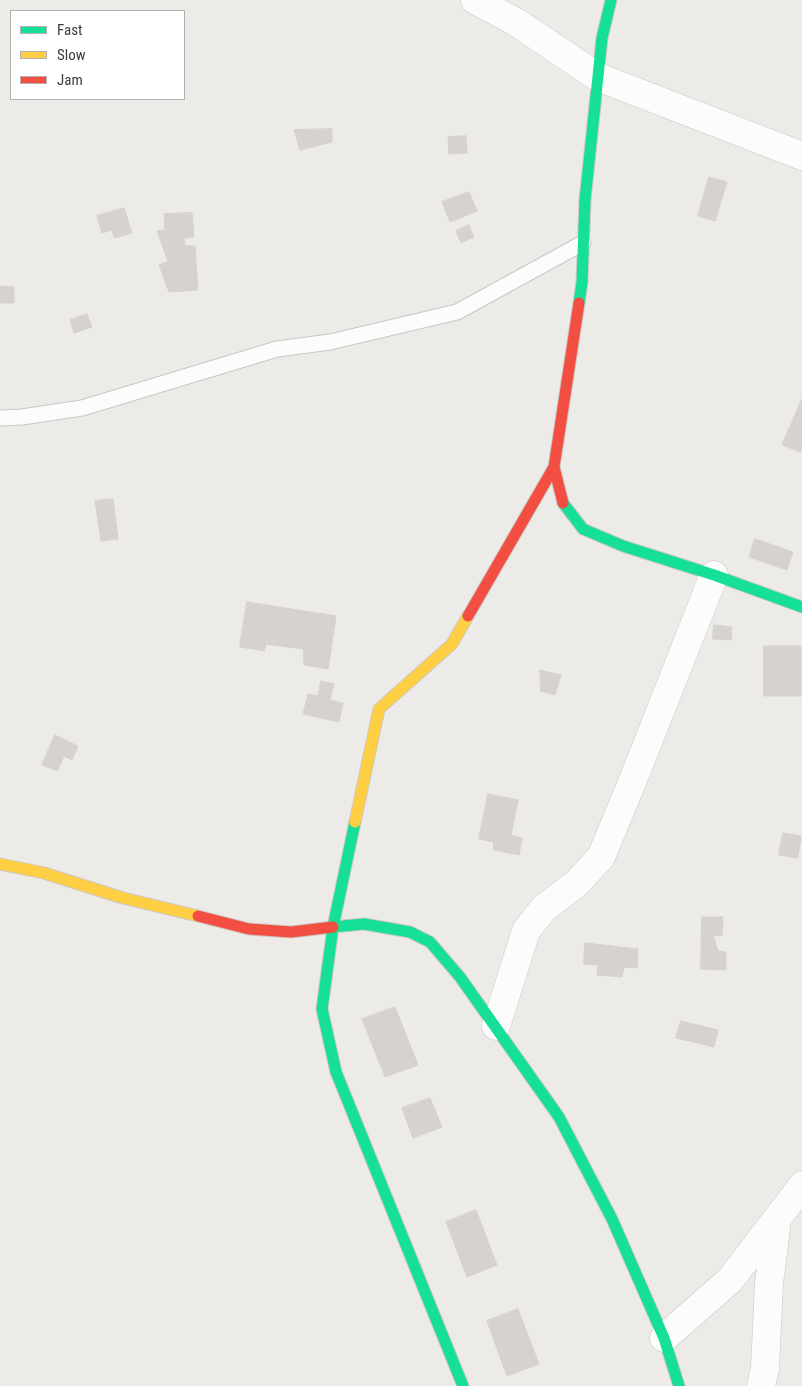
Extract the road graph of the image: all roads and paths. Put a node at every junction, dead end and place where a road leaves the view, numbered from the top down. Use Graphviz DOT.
graph roads {
  1 [pos="475,0"];
  2 [pos="611,0"];
  3 [pos="598,77"];
  4 [pos="802,156"];
  5 [pos="583,243"];
  6 [pos="0,418"];
  7 [pos="554,467"];
  8 [pos="714,575"];
  9 [pos="802,607"];
  10 [pos="0,864"];
  11 [pos="333,927"];
  12 [pos="496,1026"];
  13 [pos="802,1186"];
  14 [pos="777,1219"];
  15 [pos="664,1338"];
  16 [pos="463,1386"];
  17 [pos="679,1386"];
  18 [pos="761,1386"];
  1 -- 3 [label="street"];
  2 -- 3 [label="street"];
  3 -- 4 [label="street"];
  3 -- 5 [label="street"];
  5 -- 6 [label="lane"];
  5 -- 7 [label="street"];
  7 -- 8 [label="street"];
  7 -- 11 [label="street"];
  8 -- 9 [label="street"];
  8 -- 12 [label="street"];
  10 -- 11 [label="street"];
  11 -- 12 [label="street"];
  11 -- 16 [label="street"];
  12 -- 15 [label="street"];
  13 -- 14 [label="street"];
  14 -- 15 [label="street"];
  14 -- 18 [label="street"];
  15 -- 17 [label="street"];
}
